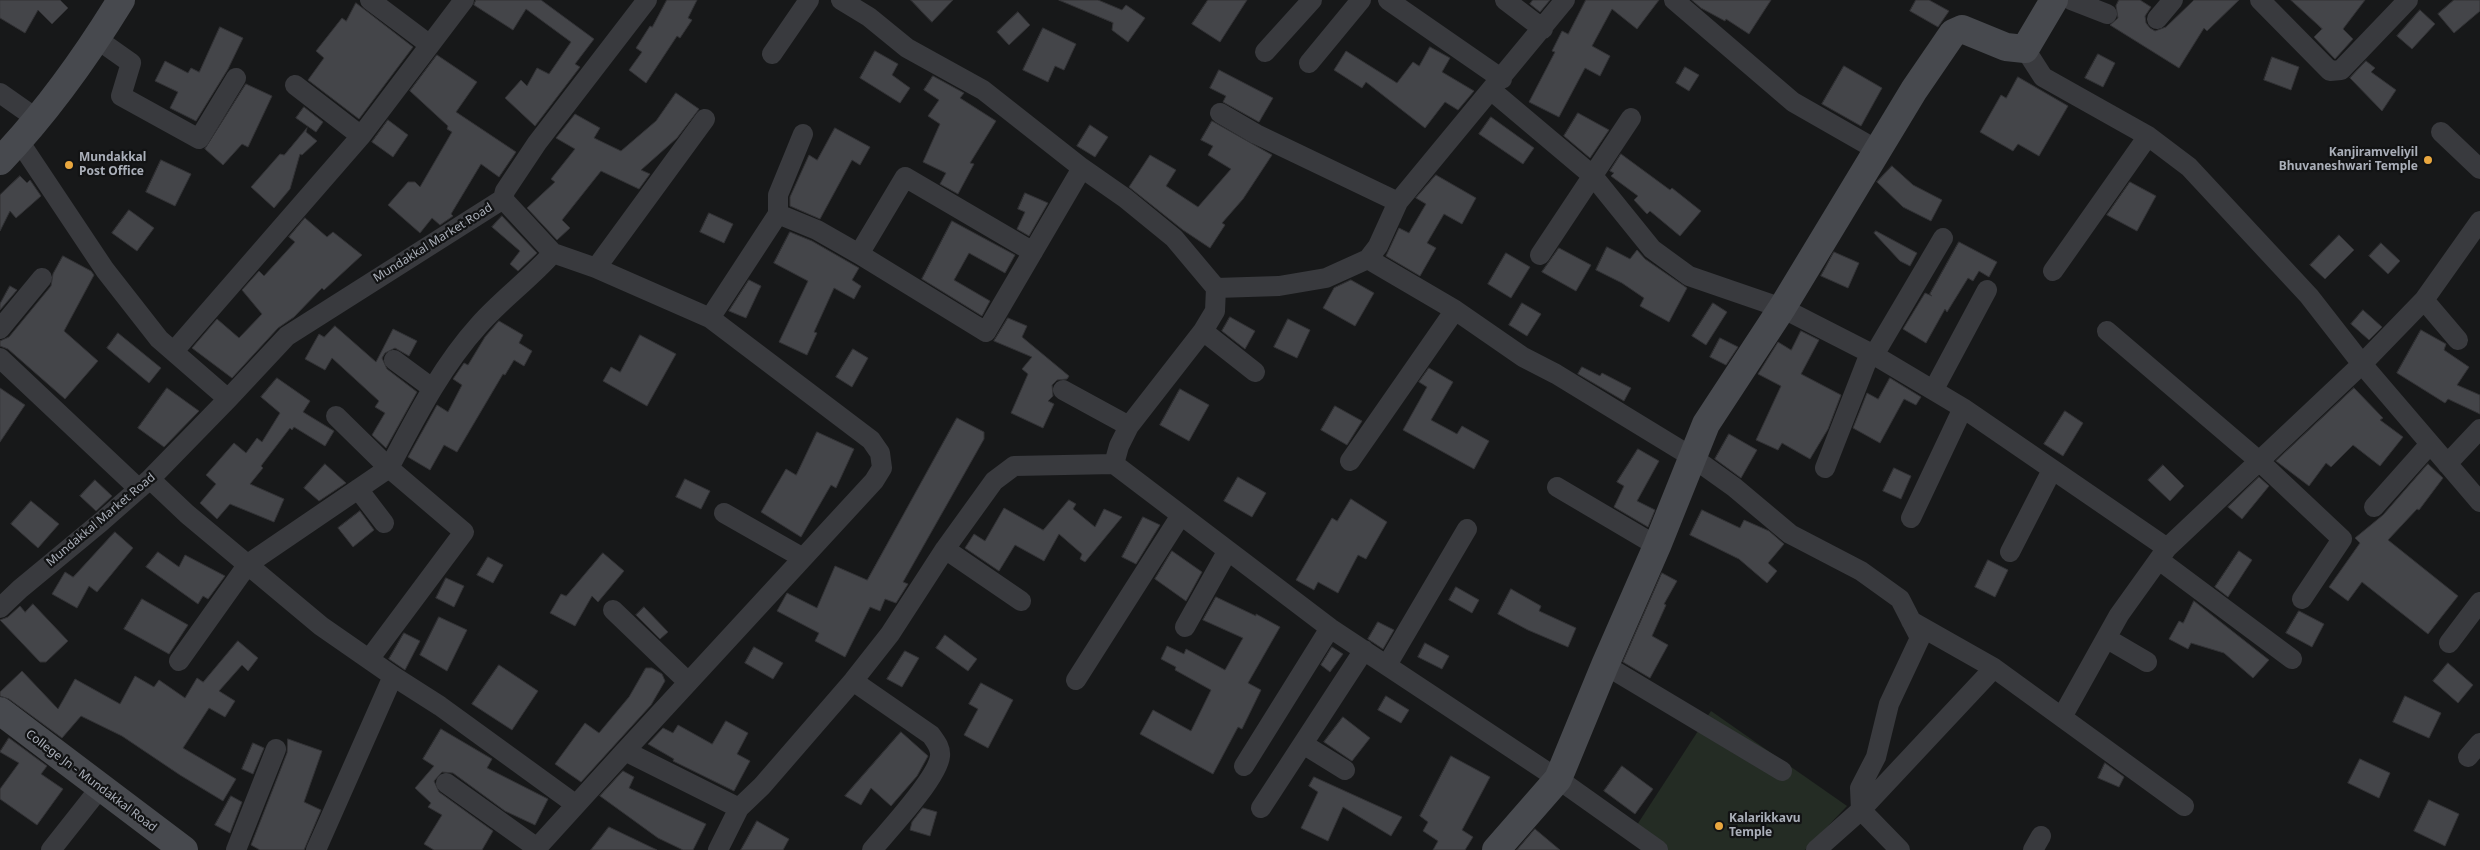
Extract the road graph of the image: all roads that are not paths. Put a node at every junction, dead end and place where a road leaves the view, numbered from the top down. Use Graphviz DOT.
graph roads {
  1 [pos="120,0"];
  2 [pos="370,0"];
  3 [pos="464,0"];
  4 [pos="647,0"];
  5 [pos="809,0"];
  6 [pos="841,0"];
  7 [pos="1312,0"];
  8 [pos="1362,0"];
  9 [pos="1388,0"];
  10 [pos="1505,0"];
  11 [pos="1565,0"];
  12 [pos="1674,0"];
  13 [pos="2054,0"];
  14 [pos="2072,0"];
  15 [pos="2173,0"];
  16 [pos="2260,0"];
  17 [pos="2408,0"];
  18 [pos="2107,14"];
  19 [pos="2157,19"];
  20 [pos="1543,29"];
  21 [pos="97,39"];
  22 [pos="430,45"];
  23 [pos="2025,49"];
  24 [pos="1265,52"];
  25 [pos="772,54"];
  26 [pos="1309,63"];
  27 [pos="236,78"];
  28 [pos="295,85"];
  29 [pos="1496,85"];
  30 [pos="0,93"];
  31 [pos="1220,113"];
  32 [pos="1631,118"];
  33 [pos="37,119"];
  34 [pos="705,119"];
  35 [pos="2441,132"];
  36 [pos="803,134"];
  37 [pos="361,136"];
  38 [pos="2148,136"];
  39 [pos="19,141"];
  40 [pos="1877,150"];
  41 [pos="0,161"];
  42 [pos="1082,168"];
  43 [pos="2480,169"];
  44 [pos="1593,176"];
  45 [pos="503,199"];
  46 [pos="1398,202"];
  47 [pos="778,214"];
  48 [pos="2480,221"];
  49 [pos="1943,238"];
  50 [pos="1033,252"];
  51 [pos="553,253"];
  52 [pos="859,254"];
  53 [pos="1540,255"];
  54 [pos="1368,259"];
  55 [pos="596,268"];
  56 [pos="2053,270"];
  57 [pos="42,278"];
  58 [pos="1216,288"];
  59 [pos="1987,290"];
  60 [pos="2424,300"];
  61 [pos="1782,308"];
  62 [pos="1455,310"];
  63 [pos="710,318"];
  64 [pos="0,329"];
  65 [pos="1203,331"];
  66 [pos="2107,331"];
  67 [pos="2458,340"];
  68 [pos="174,351"];
  69 [pos="1872,354"];
  70 [pos="0,358"];
  71 [pos="394,360"];
  72 [pos="2362,364"];
  73 [pos="1254,372"];
  74 [pos="432,388"];
  75 [pos="1063,390"];
  76 [pos="1934,390"];
  77 [pos="228,400"];
  78 [pos="1963,408"];
  79 [pos="336,416"];
  80 [pos="1129,426"];
  81 [pos="2480,429"];
  82 [pos="2430,444"];
  83 [pos="1692,458"];
  84 [pos="2258,460"];
  85 [pos="1350,461"];
  86 [pos="1114,464"];
  87 [pos="2447,464"];
  88 [pos="388,468"];
  89 [pos="1825,468"];
  90 [pos="2052,470"];
  91 [pos="145,484"];
  92 [pos="1557,487"];
  93 [pos="358,489"];
  94 [pos="2480,502"];
  95 [pos="2374,507"];
  96 [pos="724,513"];
  97 [pos="1182,515"];
  98 [pos="1911,518"];
  99 [pos="384,524"];
  100 [pos="1467,529"];
  101 [pos="1658,546"];
  102 [pos="945,548"];
  103 [pos="1227,552"];
  104 [pos="2010,552"];
  105 [pos="2163,554"];
  106 [pos="802,558"];
  107 [pos="248,564"];
  108 [pos="2302,599"];
  109 [pos="1021,601"];
  110 [pos="2480,602"];
  111 [pos="0,608"];
  112 [pos="613,610"];
  113 [pos="1911,621"];
  114 [pos="1185,627"];
  115 [pos="1330,628"];
  116 [pos="2106,638"];
  117 [pos="2449,643"];
  118 [pos="1364,650"];
  119 [pos="370,658"];
  120 [pos="2292,659"];
  121 [pos="179,661"];
  122 [pos="2147,662"];
  123 [pos="1387,665"];
  124 [pos="1605,665"];
  125 [pos="1994,668"];
  126 [pos="393,676"];
  127 [pos="1076,680"];
  128 [pos="853,681"];
  129 [pos="688,682"];
  130 [pos="2062,717"];
  131 [pos="2,719"];
  132 [pos="1303,744"];
  133 [pos="276,749"];
  134 [pos="625,751"];
  135 [pos="1244,766"];
  136 [pos="1345,770"];
  137 [pos="1782,771"];
  138 [pos="1558,779"];
  139 [pos="446,782"];
  140 [pos="100,788"];
  141 [pos="575,804"];
  142 [pos="2184,806"];
  143 [pos="740,808"];
  144 [pos="1261,808"];
  145 [pos="1860,810"];
  146 [pos="1635,844"];
  147 [pos="172,847"];
  148 [pos="536,849"];
  149 [pos="51,850"];
  150 [pos="236,850"];
  151 [pos="316,850"];
  152 [pos="718,850"];
  153 [pos="872,850"];
  154 [pos="1496,850"];
  155 [pos="1658,850"];
  156 [pos="1816,850"];
  157 [pos="1900,850"];
  1 -- 21 [label="street"];
  2 -- 22 [label="street"];
  3 -- 22 [label="street"];
  4 -- 45 [label="street"];
  5 -- 25 [label="street"];
  6 -- 42 [label="street"];
  7 -- 24 [label="street"];
  8 -- 26 [label="street"];
  9 -- 29 [label="street"];
  10 -- 20 [label="street"];
  11 -- 20 [label="street"];
  12 -- 40 [label="street"];
  13 -- 23 [label="street"];
  14 -- 18 [label="street"];
  15 -- 19 [label="street"];
  16 -- 17 [label="street"];
  20 -- 29 [label="street"];
  21 -- 27 [label="street"];
  21 -- 33 [label="street"];
  22 -- 37 [label="street"];
  23 -- 38 [label="street"];
  23 -- 40 [label="street"];
  28 -- 37 [label="street"];
  29 -- 44 [label="street"];
  29 -- 46 [label="street"];
  30 -- 33 [label="street"];
  31 -- 46 [label="street"];
  32 -- 44 [label="street"];
  33 -- 39 [label="street"];
  34 -- 55 [label="street"];
  35 -- 43 [label="street"];
  36 -- 47 [label="street"];
  37 -- 68 [label="street"];
  38 -- 56 [label="street"];
  38 -- 72 [label="street"];
  39 -- 41 [label="street"];
  39 -- 68 [label="street"];
  40 -- 61 [label="street"];
  42 -- 50 [label="street"];
  42 -- 58 [label="street"];
  44 -- 53 [label="street"];
  44 -- 61 [label="street"];
  45 -- 51 [label="street, Mundakkal Market Road"];
  45 -- 77 [label="street, Mundakkal Market Road"];
  46 -- 54 [label="street"];
  47 -- 52 [label="street"];
  47 -- 63 [label="street"];
  48 -- 60 [label="street"];
  49 -- 69 [label="street"];
  50 -- 52 [label="street"];
  50 -- 52 [label="street"];
  51 -- 55 [label="street, Mundakkal Market Road"];
  51 -- 74 [label="street"];
  54 -- 58 [label="street"];
  54 -- 62 [label="street"];
  55 -- 63 [label="street, Mundakkal Market Road"];
  57 -- 64 [label="street"];
  58 -- 65 [label="street"];
  59 -- 76 [label="street"];
  60 -- 67 [label="street"];
  60 -- 72 [label="street"];
  61 -- 69 [label="street"];
  61 -- 83 [label="street"];
  62 -- 83 [label="street"];
  62 -- 85 [label="street"];
  63 -- 106 [label="street, Mundakkal Market Road"];
  65 -- 73 [label="street"];
  65 -- 80 [label="street"];
  66 -- 84 [label="street"];
  68 -- 77 [label="street"];
  69 -- 76 [label="street"];
  69 -- 89 [label="street"];
  70 -- 91 [label="street"];
  71 -- 74 [label="street"];
  72 -- 82 [label="street"];
  72 -- 84 [label="street"];
  74 -- 88 [label="street"];
  75 -- 80 [label="street"];
  76 -- 78 [label="street"];
  77 -- 91 [label="street, Mundakkal Market Road"];
  78 -- 90 [label="street"];
  78 -- 98 [label="street"];
  79 -- 88 [label="street"];
  80 -- 86 [label="street"];
  81 -- 87 [label="street"];
  82 -- 87 [label="street"];
  82 -- 95 [label="street"];
  83 -- 101 [label="street"];
  83 -- 113 [label="street"];
  84 -- 105 [label="street"];
  84 -- 108 [label="street"];
  86 -- 97 [label="street"];
  86 -- 102 [label="street"];
  87 -- 94 [label="street"];
  88 -- 93 [label="street"];
  88 -- 119 [label="street"];
  90 -- 104 [label="street"];
  90 -- 105 [label="street"];
  91 -- 107 [label="street"];
  91 -- 111 [label="street, Mundakkal Market Road"];
  92 -- 101 [label="street"];
  93 -- 99 [label="street"];
  93 -- 107 [label="street"];
  96 -- 106 [label="street"];
  97 -- 103 [label="street"];
  97 -- 127 [label="street"];
  100 -- 123 [label="street"];
  101 -- 124 [label="street"];
  102 -- 109 [label="street"];
  102 -- 128 [label="street"];
  103 -- 114 [label="street"];
  103 -- 115 [label="street"];
  105 -- 116 [label="street"];
  105 -- 120 [label="street"];
  106 -- 129 [label="street, Mundakkal Market Road"];
  107 -- 119 [label="street"];
  107 -- 121 [label="street"];
  110 -- 117 [label="street"];
  112 -- 129 [label="street"];
  113 -- 125 [label="street"];
  113 -- 145 [label="street"];
  115 -- 118 [label="street"];
  115 -- 135 [label="street"];
  116 -- 122 [label="street"];
  116 -- 130 [label="street"];
  118 -- 123 [label="street"];
  118 -- 132 [label="street"];
  119 -- 126 [label="street"];
  123 -- 138 [label="street"];
  124 -- 137 [label="street"];
  124 -- 138 [label="street"];
  125 -- 130 [label="street"];
  125 -- 145 [label="street"];
  126 -- 141 [label="street"];
  126 -- 151 [label="street"];
  128 -- 143 [label="street"];
  128 -- 153 [label="street"];
  129 -- 134 [label="street, Mundakkal Market Road"];
  130 -- 142 [label="street"];
  131 -- 140 [label="street, College Jn - Mundakkal Road"];
  132 -- 136 [label="street"];
  132 -- 144 [label="street"];
  133 -- 150 [label="street"];
  134 -- 141 [label="street, Mundakkal Market Road"];
  134 -- 143 [label="street"];
  138 -- 146 [label="street"];
  138 -- 154 [label="street"];
  139 -- 148 [label="street"];
  140 -- 147 [label="street, College Jn - Mundakkal Road"];
  140 -- 149 [label="street"];
  141 -- 148 [label="street, Mundakkal Market Road"];
  143 -- 152 [label="street"];
  145 -- 156 [label="street"];
  145 -- 157 [label="street"];
  146 -- 155 [label="street"];
}
